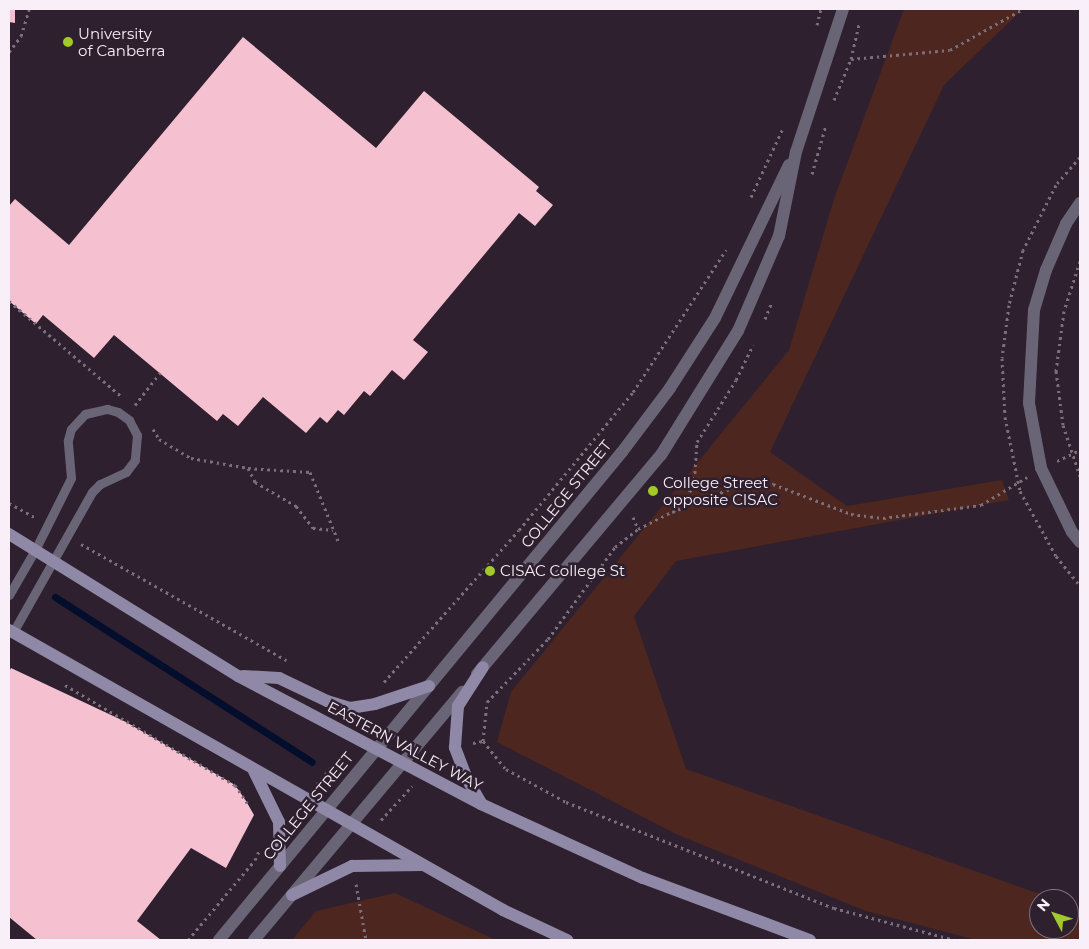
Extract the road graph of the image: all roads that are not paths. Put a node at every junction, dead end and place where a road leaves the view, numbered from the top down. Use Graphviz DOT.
graph roads {
  1 [pos="843,9"];
  2 [pos="796,152"];
  3 [pos="1080,204"];
  4 [pos="9,534"];
  5 [pos="1080,542"];
  6 [pos="36,550"];
  7 [pos="53,561"];
  8 [pos="9,595"];
  9 [pos="11,631"];
  10 [pos="483,667"];
  11 [pos="238,676"];
  12 [pos="429,686"];
  13 [pos="376,749"];
  14 [pos="403,763"];
  15 [pos="254,771"];
  16 [pos="482,804"];
  17 [pos="325,811"];
  18 [pos="350,825"];
  19 [pos="422,865"];
  20 [pos="280,866"];
  21 [pos="292,895"];
  22 [pos="219,940"];
  23 [pos="254,940"];
  24 [pos="567,940"];
  25 [pos="810,940"];
  1 -- 2 [label="street, COLLEGE STREET"];
  2 -- 10 [label="street, COLLEGE STREET"];
  2 -- 12 [label="street, COLLEGE STREET"];
  3 -- 5 [label="street"];
  4 -- 6 [label="main road, EASTERN VALLEY WAY"];
  6 -- 7 [label="main road, EASTERN VALLEY WAY"];
  6 -- 7 [label="lane"];
  6 -- 8 [label="lane"];
  7 -- 9 [label="lane"];
  7 -- 11 [label="main road, EASTERN VALLEY WAY"];
  9 -- 15 [label="main road"];
  10 -- 14 [label="street, COLLEGE STREET"];
  10 -- 16 [label="main road"];
  11 -- 12 [label="main road"];
  11 -- 13 [label="main road, EASTERN VALLEY WAY"];
  12 -- 13 [label="street, COLLEGE STREET"];
  13 -- 14 [label="main road, EASTERN VALLEY WAY"];
  13 -- 17 [label="street, COLLEGE STREET"];
  14 -- 16 [label="main road, EASTERN VALLEY WAY"];
  14 -- 18 [label="street, COLLEGE STREET"];
  15 -- 17 [label="main road"];
  15 -- 20 [label="main road"];
  16 -- 25 [label="main road, EASTERN VALLEY WAY"];
  17 -- 18 [label="main road"];
  17 -- 20 [label="street, COLLEGE STREET"];
  18 -- 19 [label="main road"];
  18 -- 21 [label="street, COLLEGE STREET"];
  19 -- 21 [label="main road"];
  19 -- 24 [label="main road"];
  20 -- 22 [label="street, COLLEGE STREET"];
  21 -- 23 [label="street, COLLEGE STREET"];
}
